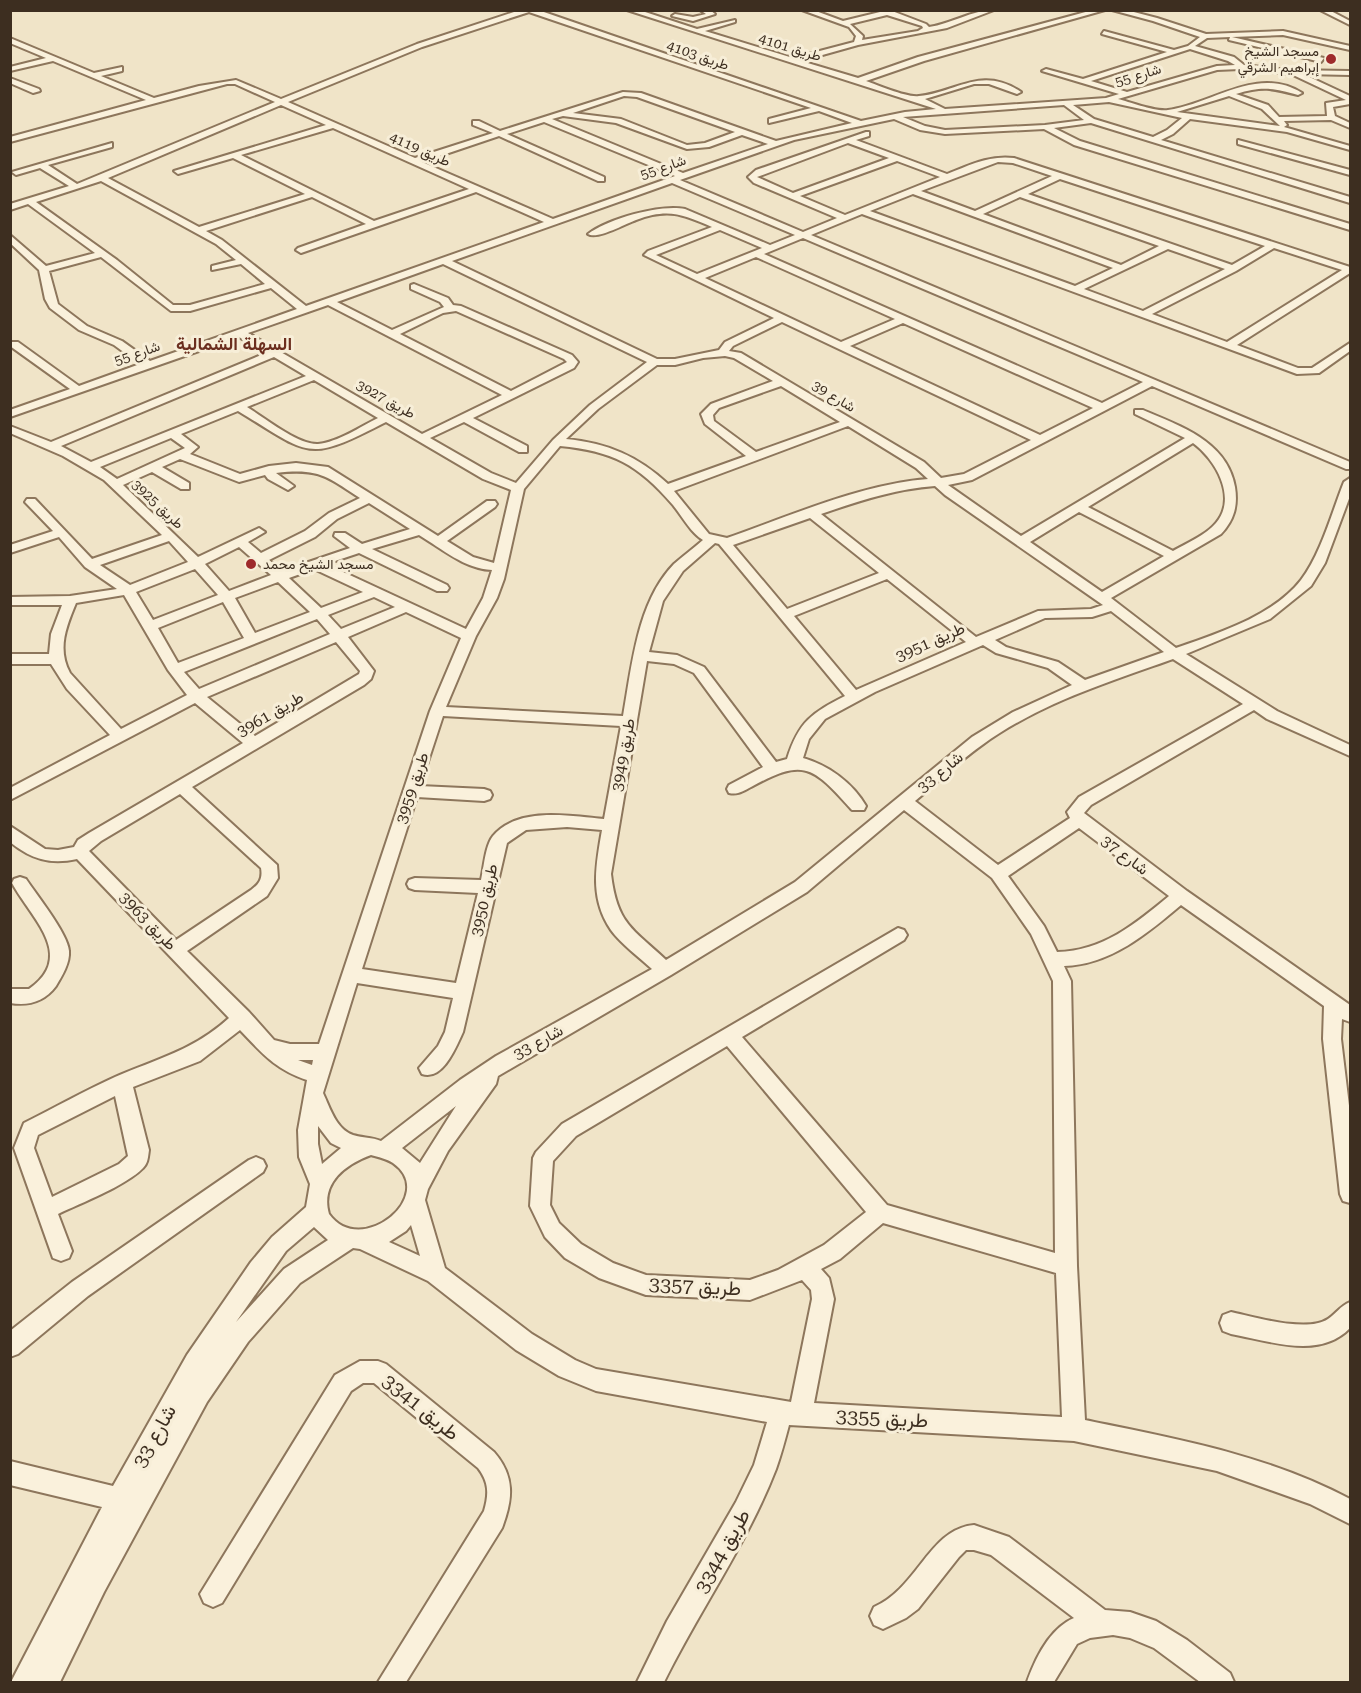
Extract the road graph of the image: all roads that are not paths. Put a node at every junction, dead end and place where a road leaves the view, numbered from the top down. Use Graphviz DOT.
graph roads {
  1 [pos="529,10"];
  2 [pos="630,10"];
  3 [pos="681,10"];
  4 [pos="704,10"];
  5 [pos="805,10"];
  6 [pos="895,10"];
  7 [pos="991,10"];
  8 [pos="1102,10"];
  9 [pos="1323,10"];
  10 [pos="1116,11"];
  11 [pos="883,12"];
  12 [pos="653,15"];
  13 [pos="667,15"];
  14 [pos="733,21"];
  15 [pos="1350,22"];
  16 [pos="844,23"];
  17 [pos="927,28"];
  18 [pos="696,31"];
  19 [pos="1104,33"];
  20 [pos="1254,33"];
  21 [pos="1205,36"];
  22 [pos="1219,36"];
  23 [pos="1335,37"];
  24 [pos="10,40"];
  25 [pos="1324,41"];
  26 [pos="856,43"];
  27 [pos="804,47"];
  28 [pos="1190,47"];
  29 [pos="1348,51"];
  30 [pos="819,52"];
  31 [pos="1174,52"];
  32 [pos="1307,56"];
  33 [pos="55,58"];
  34 [pos="792,61"];
  35 [pos="1240,67"];
  36 [pos="10,69"];
  37 [pos="119,69"];
  38 [pos="1046,71"];
  39 [pos="1299,71"];
  40 [pos="1288,72"];
  41 [pos="1350,73"];
  42 [pos="95,75"];
  43 [pos="10,80"];
  44 [pos="858,81"];
  45 [pos="1084,81"];
  46 [pos="185,82"];
  47 [pos="939,82"];
  48 [pos="956,87"];
  49 [pos="199,88"];
  50 [pos="36,91"];
  51 [pos="1017,92"];
  52 [pos="1298,93"];
  53 [pos="1128,94"];
  54 [pos="1229,94"];
  55 [pos="918,99"];
  56 [pos="152,100"];
  57 [pos="1107,100"];
  58 [pos="1350,100"];
  59 [pos="278,102"];
  60 [pos="1070,105"];
  61 [pos="818,108"];
  62 [pos="941,110"];
  63 [pos="563,113"];
  64 [pos="1166,113"];
  65 [pos="895,116"];
  66 [pos="1187,117"];
  67 [pos="1332,117"];
  68 [pos="544,119"];
  69 [pos="1277,119"];
  70 [pos="772,121"];
  71 [pos="859,122"];
  72 [pos="1091,122"];
  73 [pos="476,123"];
  74 [pos="334,125"];
  75 [pos="1350,126"];
  76 [pos="1045,127"];
  77 [pos="1288,130"];
  78 [pos="742,132"];
  79 [pos="501,133"];
  80 [pos="866,134"];
  81 [pos="10,140"];
  82 [pos="848,140"];
  83 [pos="1154,140"];
  84 [pos="774,143"];
  85 [pos="109,145"];
  86 [pos="1232,148"];
  87 [pos="1350,148"];
  88 [pos="1221,153"];
  89 [pos="234,155"];
  90 [pos="897,158"];
  91 [pos="1210,158"];
  92 [pos="415,160"];
  93 [pos="42,165"];
  94 [pos="178,171"];
  95 [pos="16,172"];
  96 [pos="1350,173"];
  97 [pos="1059,176"];
  98 [pos="948,177"];
  99 [pos="101,178"];
  100 [pos="677,178"];
  101 [pos="601,179"];
  102 [pos="1300,185"];
  103 [pos="76,187"];
  104 [pos="476,189"];
  105 [pos="914,190"];
  106 [pos="1290,190"];
  107 [pos="313,194"];
  108 [pos="1020,194"];
  109 [pos="792,196"];
  110 [pos="1280,196"];
  111 [pos="1350,200"];
  112 [pos="29,201"];
  113 [pos="1269,202"];
  114 [pos="10,207"];
  115 [pos="862,211"];
  116 [pos="976,214"];
  117 [pos="845,218"];
  118 [pos="551,222"];
  119 [pos="374,225"];
  120 [pos="720,227"];
  121 [pos="1350,227"];
  122 [pos="200,230"];
  123 [pos="593,234"];
  124 [pos="803,235"];
  125 [pos="10,238"];
  126 [pos="1273,245"];
  127 [pos="1167,246"];
  128 [pos="770,248"];
  129 [pos="301,250"];
  130 [pos="101,254"];
  131 [pos="756,254"];
  132 [pos="442,260"];
  133 [pos="243,261"];
  134 [pos="215,268"];
  135 [pos="1121,268"];
  136 [pos="44,269"];
  137 [pos="1233,269"];
  138 [pos="1350,270"];
  139 [pos="696,278"];
  140 [pos="272,285"];
  141 [pos="414,287"];
  142 [pos="1075,290"];
  143 [pos="330,302"];
  144 [pos="450,308"];
  145 [pos="304,310"];
  146 [pos="1143,315"];
  147 [pos="784,318"];
  148 [pos="904,319"];
  149 [pos="240,333"];
  150 [pos="392,334"];
  151 [pos="14,344"];
  152 [pos="843,345"];
  153 [pos="1228,346"];
  154 [pos="1350,346"];
  155 [pos="723,352"];
  156 [pos="275,353"];
  157 [pos="655,362"];
  158 [pos="148,365"];
  159 [pos="315,376"];
  160 [pos="782,382"];
  161 [pos="1152,382"];
  162 [pos="78,390"];
  163 [pos="511,394"];
  164 [pos="239,407"];
  165 [pos="1103,408"];
  166 [pos="1139,412"];
  167 [pos="10,414"];
  168 [pos="388,417"];
  169 [pos="463,417"];
  170 [pos="849,422"];
  171 [pos="10,429"];
  172 [pos="173,434"];
  173 [pos="424,437"];
  174 [pos="1194,437"];
  175 [pos="1040,440"];
  176 [pos="557,442"];
  177 [pos="52,446"];
  178 [pos="523,449"];
  179 [pos="181,455"];
  180 [pos="755,457"];
  181 [pos="92,466"];
  182 [pos="1350,466"];
  183 [pos="154,468"];
  184 [pos="269,470"];
  185 [pos="938,482"];
  186 [pos="1350,483"];
  187 [pos="115,484"];
  188 [pos="185,486"];
  189 [pos="288,486"];
  190 [pos="518,488"];
  191 [pos="667,489"];
  192 [pos="370,498"];
  193 [pos="31,502"];
  194 [pos="491,504"];
  195 [pos="1078,507"];
  196 [pos="812,513"];
  197 [pos="422,530"];
  198 [pos="62,532"];
  199 [pos="259,532"];
  200 [pos="171,536"];
  201 [pos="340,536"];
  202 [pos="439,541"];
  203 [pos="724,541"];
  204 [pos="240,542"];
  205 [pos="1021,542"];
  206 [pos="358,548"];
  207 [pos="10,549"];
  208 [pos="1174,556"];
  209 [pos="260,558"];
  210 [pos="196,562"];
  211 [pos="313,563"];
  212 [pos="90,564"];
  213 [pos="501,567"];
  214 [pos="889,574"];
  215 [pos="282,576"];
  216 [pos="442,588"];
  217 [pos="128,590"];
  218 [pos="374,592"];
  219 [pos="226,596"];
  220 [pos="71,600"];
  221 [pos="10,601"];
  222 [pos="1107,602"];
  223 [pos="406,607"];
  224 [pos="317,614"];
  225 [pos="785,615"];
  226 [pos="151,626"];
  227 [pos="338,636"];
  228 [pos="469,636"];
  229 [pos="252,640"];
  230 [pos="978,641"];
  231 [pos="1173,652"];
  232 [pos="641,656"];
  233 [pos="10,659"];
  234 [pos="56,659"];
  235 [pos="175,670"];
  236 [pos="1083,686"];
  237 [pos="196,696"];
  238 [pos="854,697"];
  239 [pos="1254,704"];
  240 [pos="437,711"];
  241 [pos="629,721"];
  242 [pos="120,736"];
  243 [pos="254,744"];
  244 [pos="1350,751"];
  245 [pos="794,763"];
  246 [pos="772,768"];
  247 [pos="182,787"];
  248 [pos="735,789"];
  249 [pos="410,791"];
  250 [pos="10,795"];
  251 [pos="484,795"];
  252 [pos="905,802"];
  253 [pos="858,806"];
  254 [pos="1079,820"];
  255 [pos="611,825"];
  256 [pos="10,832"];
  257 [pos="80,852"];
  258 [pos="998,874"];
  259 [pos="20,884"];
  260 [pos="415,884"];
  261 [pos="488,887"];
  262 [pos="1181,896"];
  263 [pos="898,935"];
  264 [pos="175,950"];
  265 [pos="1052,959"];
  266 [pos="665,970"];
  267 [pos="352,975"];
  268 [pos="464,992"];
  269 [pos="10,996"];
  270 [pos="1333,1003"];
  271 [pos="1350,1015"];
  272 [pos="242,1017"];
  273 [pos="729,1035"];
  274 [pos="269,1046"];
  275 [pos="326,1052"];
  276 [pos="503,1062"];
  277 [pos="429,1068"];
  278 [pos="122,1083"];
  279 [pos="316,1084"];
  280 [pos="379,1148"];
  281 [pos="256,1166"];
  282 [pos="320,1182"];
  283 [pos="1350,1194"];
  284 [pos="416,1195"];
  285 [pos="46,1210"];
  286 [pos="317,1211"];
  287 [pos="880,1212"];
  288 [pos="356,1239"];
  289 [pos="61,1251"];
  290 [pos="1066,1266"];
  291 [pos="804,1267"];
  292 [pos="436,1274"];
  293 [pos="1350,1313"];
  294 [pos="1231,1323"];
  295 [pos="10,1346"];
  296 [pos="790,1413"];
  297 [pos="1074,1429"];
  298 [pos="10,1473"];
  299 [pos="119,1499"];
  300 [pos="1350,1512"];
  301 [pos="213,1594"];
  302 [pos="883,1616"];
  303 [pos="1101,1623"];
  304 [pos="24,1683"];
  305 [pos="46,1683"];
  306 [pos="391,1683"];
  307 [pos="650,1683"];
  308 [pos="1040,1683"];
  309 [pos="1221,1683"];
  1 -- 59 [label="street"];
  1 -- 61 [label="street, طريق 4103"];
  2 -- 12 [label="street, طريق 4101"];
  3 -- 13 [label="street"];
  4 -- 13 [label="street"];
  5 -- 16 [label="street"];
  6 -- 11 [label="street"];
  7 -- 17 [label="street"];
  8 -- 44 [label="street"];
  9 -- 15 [label="street"];
  10 -- 21 [label="street"];
  11 -- 16 [label="street"];
  11 -- 17 [label="street"];
  12 -- 13 [label="street"];
  12 -- 18 [label="street, طريق 4101"];
  14 -- 18 [label="street"];
  16 -- 26 [label="street"];
  17 -- 26 [label="street"];
  18 -- 34 [label="street, طريق 4101"];
  19 -- 31 [label="street"];
  20 -- 22 [label="street"];
  20 -- 25 [label="street"];
  20 -- 32 [label="street"];
  21 -- 22 [label="street"];
  21 -- 28 [label="street"];
  22 -- 32 [label="street"];
  23 -- 25 [label="street"];
  24 -- 33 [label="street"];
  25 -- 29 [label="street"];
  26 -- 30 [label="street"];
  27 -- 30 [label="street"];
  28 -- 31 [label="street"];
  28 -- 35 [label="street"];
  30 -- 34 [label="street"];
  31 -- 45 [label="street"];
  32 -- 39 [label="street"];
  33 -- 36 [label="street"];
  33 -- 42 [label="street"];
  34 -- 44 [label="street, طريق 4101"];
  35 -- 40 [label="street, شارع 55"];
  35 -- 53 [label="street, شارع 55"];
  37 -- 42 [label="street"];
  38 -- 45 [label="street"];
  39 -- 40 [label="street, شارع 55"];
  39 -- 41 [label="street, شارع 55"];
  40 -- 58 [label="street"];
  42 -- 56 [label="street"];
  43 -- 50 [label="street"];
  44 -- 55 [label="street, طريق 4101"];
  45 -- 53 [label="street"];
  46 -- 49 [label="street"];
  47 -- 48 [label="street"];
  48 -- 51 [label="street"];
  48 -- 55 [label="street"];
  49 -- 56 [label="street, طريق 4119"];
  49 -- 59 [label="street, طريق 4119"];
  52 -- 54 [label="street"];
  53 -- 57 [label="street, شارع 55"];
  54 -- 64 [label="street"];
  54 -- 69 [label="street"];
  55 -- 62 [label="street, طريق 4101"];
  56 -- 81 [label="street, طريق 4119"];
  57 -- 60 [label="street, شارع 55"];
  57 -- 64 [label="street"];
  58 -- 67 [label="street"];
  59 -- 74 [label="street, طريق 4119"];
  59 -- 99 [label="street"];
  60 -- 62 [label="street, شارع 55"];
  60 -- 72 [label="street"];
  61 -- 70 [label="street"];
  61 -- 71 [label="street, طريق 4103"];
  62 -- 65 [label="street, شارع 55"];
  63 -- 68 [label="street"];
  63 -- 78 [label="street"];
  63 -- 78 [label="street"];
  64 -- 66 [label="street"];
  65 -- 71 [label="street, شارع 55"];
  65 -- 76 [label="street"];
  66 -- 77 [label="street"];
  66 -- 83 [label="street"];
  67 -- 69 [label="street"];
  67 -- 75 [label="street"];
  68 -- 79 [label="street"];
  68 -- 100 [label="street"];
  69 -- 77 [label="street"];
  71 -- 84 [label="street, شارع 55"];
  72 -- 76 [label="street"];
  72 -- 83 [label="street"];
  73 -- 79 [label="street"];
  74 -- 89 [label="street"];
  74 -- 92 [label="street, طريق 4119"];
  76 -- 113 [label="street"];
  77 -- 87 [label="street"];
  78 -- 84 [label="street"];
  79 -- 92 [label="street"];
  79 -- 101 [label="street"];
  80 -- 82 [label="street"];
  82 -- 90 [label="street"];
  82 -- 109 [label="street"];
  83 -- 91 [label="street"];
  84 -- 100 [label="street, شارع 55"];
  85 -- 93 [label="street"];
  86 -- 96 [label="street"];
  88 -- 91 [label="street"];
  89 -- 94 [label="street"];
  89 -- 107 [label="street"];
  90 -- 98 [label="street"];
  90 -- 109 [label="street"];
  91 -- 102 [label="street"];
  92 -- 104 [label="street, طريق 4119"];
  93 -- 95 [label="street"];
  93 -- 103 [label="street"];
  97 -- 98 [label="street"];
  97 -- 108 [label="street"];
  97 -- 126 [label="street"];
  98 -- 105 [label="street"];
  99 -- 103 [label="street"];
  99 -- 122 [label="street"];
  100 -- 118 [label="street, شارع 55"];
  100 -- 124 [label="street"];
  102 -- 106 [label="street"];
  102 -- 111 [label="street"];
  103 -- 112 [label="street"];
  104 -- 118 [label="street, طريق 4119"];
  104 -- 119 [label="street"];
  105 -- 115 [label="street"];
  105 -- 116 [label="street"];
  107 -- 119 [label="street"];
  107 -- 122 [label="street"];
  108 -- 116 [label="street"];
  108 -- 127 [label="street"];
  109 -- 117 [label="street"];
  110 -- 113 [label="street"];
  112 -- 114 [label="street"];
  112 -- 130 [label="street"];
  113 -- 121 [label="street"];
  115 -- 117 [label="street"];
  115 -- 142 [label="street"];
  116 -- 135 [label="street"];
  117 -- 124 [label="street"];
  118 -- 132 [label="street, شارع 55"];
  119 -- 129 [label="street"];
  120 -- 123 [label="street"];
  120 -- 128 [label="street"];
  120 -- 139 [label="street"];
  122 -- 133 [label="street"];
  124 -- 128 [label="street"];
  124 -- 161 [label="street"];
  125 -- 136 [label="street"];
  126 -- 137 [label="street"];
  126 -- 138 [label="street"];
  127 -- 135 [label="street"];
  127 -- 137 [label="street"];
  128 -- 131 [label="street"];
  130 -- 136 [label="street"];
  130 -- 140 [label="street"];
  131 -- 139 [label="street"];
  131 -- 148 [label="street"];
  132 -- 143 [label="street, شارع 55"];
  132 -- 157 [label="street"];
  133 -- 134 [label="street"];
  133 -- 140 [label="street"];
  135 -- 142 [label="street"];
  136 -- 158 [label="street"];
  137 -- 146 [label="street"];
  138 -- 153 [label="street"];
  139 -- 147 [label="street"];
  140 -- 145 [label="street"];
  141 -- 144 [label="street"];
  142 -- 146 [label="street"];
  143 -- 145 [label="street, شارع 55"];
  143 -- 150 [label="street"];
  144 -- 150 [label="street"];
  144 -- 163 [label="street"];
  145 -- 149 [label="street, شارع 55"];
  146 -- 153 [label="street"];
  147 -- 152 [label="street"];
  147 -- 155 [label="street"];
  148 -- 152 [label="street"];
  148 -- 165 [label="street"];
  149 -- 156 [label="street, طريق 3927"];
  149 -- 158 [label="street, شارع 55"];
  150 -- 163 [label="street"];
  151 -- 162 [label="street"];
  152 -- 175 [label="street"];
  153 -- 154 [label="street"];
  155 -- 157 [label="street"];
  155 -- 160 [label="street, شارع 39"];
  156 -- 159 [label="street, طريق 3927"];
  156 -- 177 [label="street"];
  157 -- 176 [label="street"];
  158 -- 162 [label="street, شارع 55"];
  159 -- 164 [label="street"];
  159 -- 168 [label="street, طريق 3927"];
  160 -- 170 [label="street, شارع 39"];
  160 -- 180 [label="street"];
  161 -- 165 [label="street, طريق 3949"];
  161 -- 182 [label="street"];
  162 -- 167 [label="street, شارع 55"];
  163 -- 169 [label="street"];
  164 -- 168 [label="street"];
  164 -- 172 [label="street"];
  165 -- 175 [label="street, طريق 3949"];
  166 -- 174 [label="street, طريق 3951"];
  168 -- 173 [label="street, طريق 3927"];
  169 -- 173 [label="street"];
  169 -- 178 [label="street"];
  170 -- 180 [label="street"];
  170 -- 185 [label="street, شارع 39"];
  171 -- 177 [label="street, طريق 3925"];
  172 -- 179 [label="street"];
  172 -- 181 [label="street"];
  173 -- 190 [label="street, طريق 3927"];
  174 -- 195 [label="street"];
  174 -- 208 [label="street, طريق 3951"];
  175 -- 185 [label="street, طريق 3949"];
  176 -- 190 [label="street"];
  176 -- 191 [label="street"];
  177 -- 181 [label="street, طريق 3925"];
  179 -- 183 [label="street"];
  179 -- 184 [label="street"];
  180 -- 191 [label="street"];
  181 -- 187 [label="street, طريق 3925"];
  183 -- 187 [label="street"];
  183 -- 188 [label="street"];
  184 -- 189 [label="street"];
  184 -- 192 [label="street"];
  185 -- 196 [label="street, طريق 3949"];
  185 -- 205 [label="street, شارع 39"];
  186 -- 231 [label="street, شارع 33"];
  187 -- 200 [label="street, طريق 3925"];
  190 -- 213 [label="street, طريق 3959"];
  191 -- 203 [label="street"];
  192 -- 197 [label="street"];
  192 -- 209 [label="street"];
  193 -- 198 [label="street"];
  194 -- 202 [label="street"];
  195 -- 205 [label="street"];
  195 -- 208 [label="street"];
  196 -- 203 [label="street, طريق 3949"];
  196 -- 214 [label="street"];
  197 -- 202 [label="street"];
  197 -- 206 [label="street"];
  198 -- 207 [label="street"];
  198 -- 212 [label="street"];
  199 -- 204 [label="street"];
  200 -- 210 [label="street, طريق 3925"];
  200 -- 212 [label="street"];
  201 -- 206 [label="street"];
  202 -- 213 [label="street"];
  203 -- 225 [label="street"];
  203 -- 232 [label="street, طريق 3949"];
  204 -- 209 [label="street, طريق 3961"];
  204 -- 210 [label="street"];
  205 -- 222 [label="street, شارع 39"];
  206 -- 211 [label="street"];
  206 -- 216 [label="street"];
  208 -- 222 [label="street, طريق 3951"];
  209 -- 215 [label="street, طريق 3961"];
  210 -- 217 [label="street"];
  210 -- 219 [label="street, طريق 3925"];
  211 -- 215 [label="street"];
  211 -- 218 [label="street"];
  212 -- 217 [label="street"];
  213 -- 228 [label="street, طريق 3959"];
  214 -- 225 [label="street"];
  214 -- 230 [label="street"];
  215 -- 219 [label="street"];
  215 -- 224 [label="street, طريق 3961"];
  217 -- 220 [label="street"];
  217 -- 226 [label="street"];
  218 -- 223 [label="street"];
  218 -- 224 [label="street"];
  219 -- 226 [label="street"];
  219 -- 229 [label="street, طريق 3925"];
  220 -- 221 [label="street"];
  220 -- 234 [label="street"];
  222 -- 230 [label="street, طريق 3951"];
  222 -- 231 [label="street, شارع 39"];
  223 -- 227 [label="street"];
  223 -- 228 [label="street"];
  224 -- 227 [label="street, طريق 3961"];
  224 -- 229 [label="street"];
  225 -- 238 [label="street"];
  226 -- 235 [label="street"];
  227 -- 237 [label="street"];
  227 -- 243 [label="street, طريق 3961"];
  228 -- 240 [label="street, طريق 3959"];
  229 -- 235 [label="street"];
  230 -- 236 [label="street"];
  230 -- 238 [label="street, طريق 3951"];
  231 -- 236 [label="street, شارع 33"];
  231 -- 239 [label="street, شارع 39"];
  232 -- 241 [label="street, طريق 3949"];
  232 -- 246 [label="street"];
  233 -- 234 [label="street"];
  234 -- 242 [label="street"];
  235 -- 237 [label="street"];
  236 -- 252 [label="street, شارع 33"];
  237 -- 242 [label="street"];
  237 -- 243 [label="street"];
  238 -- 245 [label="street, طريق 3951"];
  239 -- 244 [label="street, شارع 39"];
  239 -- 254 [label="street"];
  240 -- 241 [label="street"];
  240 -- 249 [label="street, طريق 3959"];
  241 -- 255 [label="street, طريق 3949"];
  242 -- 250 [label="street"];
  243 -- 247 [label="street, طريق 3961"];
  245 -- 246 [label="street"];
  245 -- 253 [label="street"];
  246 -- 248 [label="street"];
  247 -- 257 [label="street, طريق 3961"];
  247 -- 264 [label="street"];
  249 -- 251 [label="street"];
  249 -- 267 [label="street, طريق 3959"];
  252 -- 258 [label="street"];
  252 -- 266 [label="street, شارع 33"];
  254 -- 258 [label="street"];
  254 -- 262 [label="street, شارع 37"];
  255 -- 261 [label="street, طريق 3950"];
  255 -- 266 [label="street, طريق 3949"];
  256 -- 257 [label="street"];
  257 -- 264 [label="street, طريق 3963"];
  258 -- 265 [label="street"];
  259 -- 269 [label="street"];
  260 -- 261 [label="street"];
  261 -- 268 [label="street, طريق 3950"];
  262 -- 265 [label="street"];
  262 -- 270 [label="street, شارع 37"];
  263 -- 273 [label="street, طريق 3357"];
  264 -- 272 [label="street, طريق 3963"];
  265 -- 290 [label="street"];
  266 -- 276 [label="street, شارع 33"];
  267 -- 268 [label="street"];
  267 -- 275 [label="street, طريق 3959"];
  268 -- 277 [label="street, طريق 3950"];
  270 -- 271 [label="street, شارع 37"];
  270 -- 283 [label="street"];
  272 -- 274 [label="street, طريق 3963"];
  272 -- 278 [label="street"];
  273 -- 287 [label="street"];
  273 -- 291 [label="street, طريق 3357"];
  274 -- 275 [label="street"];
  274 -- 279 [label="street, طريق 3963"];
  275 -- 279 [label="street, طريق 3959"];
  276 -- 280 [label="street, شارع 33"];
  276 -- 284 [label="street, شارع 33"];
  278 -- 285 [label="street"];
  278 -- 285 [label="street"];
  279 -- 280 [label="street"];
  279 -- 282 [label="street, طريق 3959"];
  280 -- 282 [label="street"];
  280 -- 284 [label="street"];
  281 -- 295 [label="street"];
  282 -- 286 [label="street"];
  284 -- 288 [label="street"];
  284 -- 292 [label="street"];
  285 -- 289 [label="street"];
  286 -- 288 [label="street"];
  286 -- 299 [label="street, شارع 33"];
  287 -- 290 [label="street"];
  287 -- 291 [label="street, طريق 3357"];
  288 -- 292 [label="street, طريق 3355"];
  288 -- 305 [label="street, شارع 33"];
  290 -- 297 [label="street"];
  291 -- 296 [label="street, طريق 3344"];
  292 -- 296 [label="street, طريق 3355"];
  293 -- 294 [label="street"];
  296 -- 297 [label="street, طريق 3355"];
  296 -- 307 [label="street, طريق 3344"];
  297 -- 300 [label="street, طريق 3355"];
  298 -- 299 [label="street"];
  299 -- 304 [label="street, شارع 33"];
  301 -- 306 [label="street, طريق 3341"];
  302 -- 303 [label="street"];
  303 -- 308 [label="street"];
  303 -- 309 [label="street"];
}
